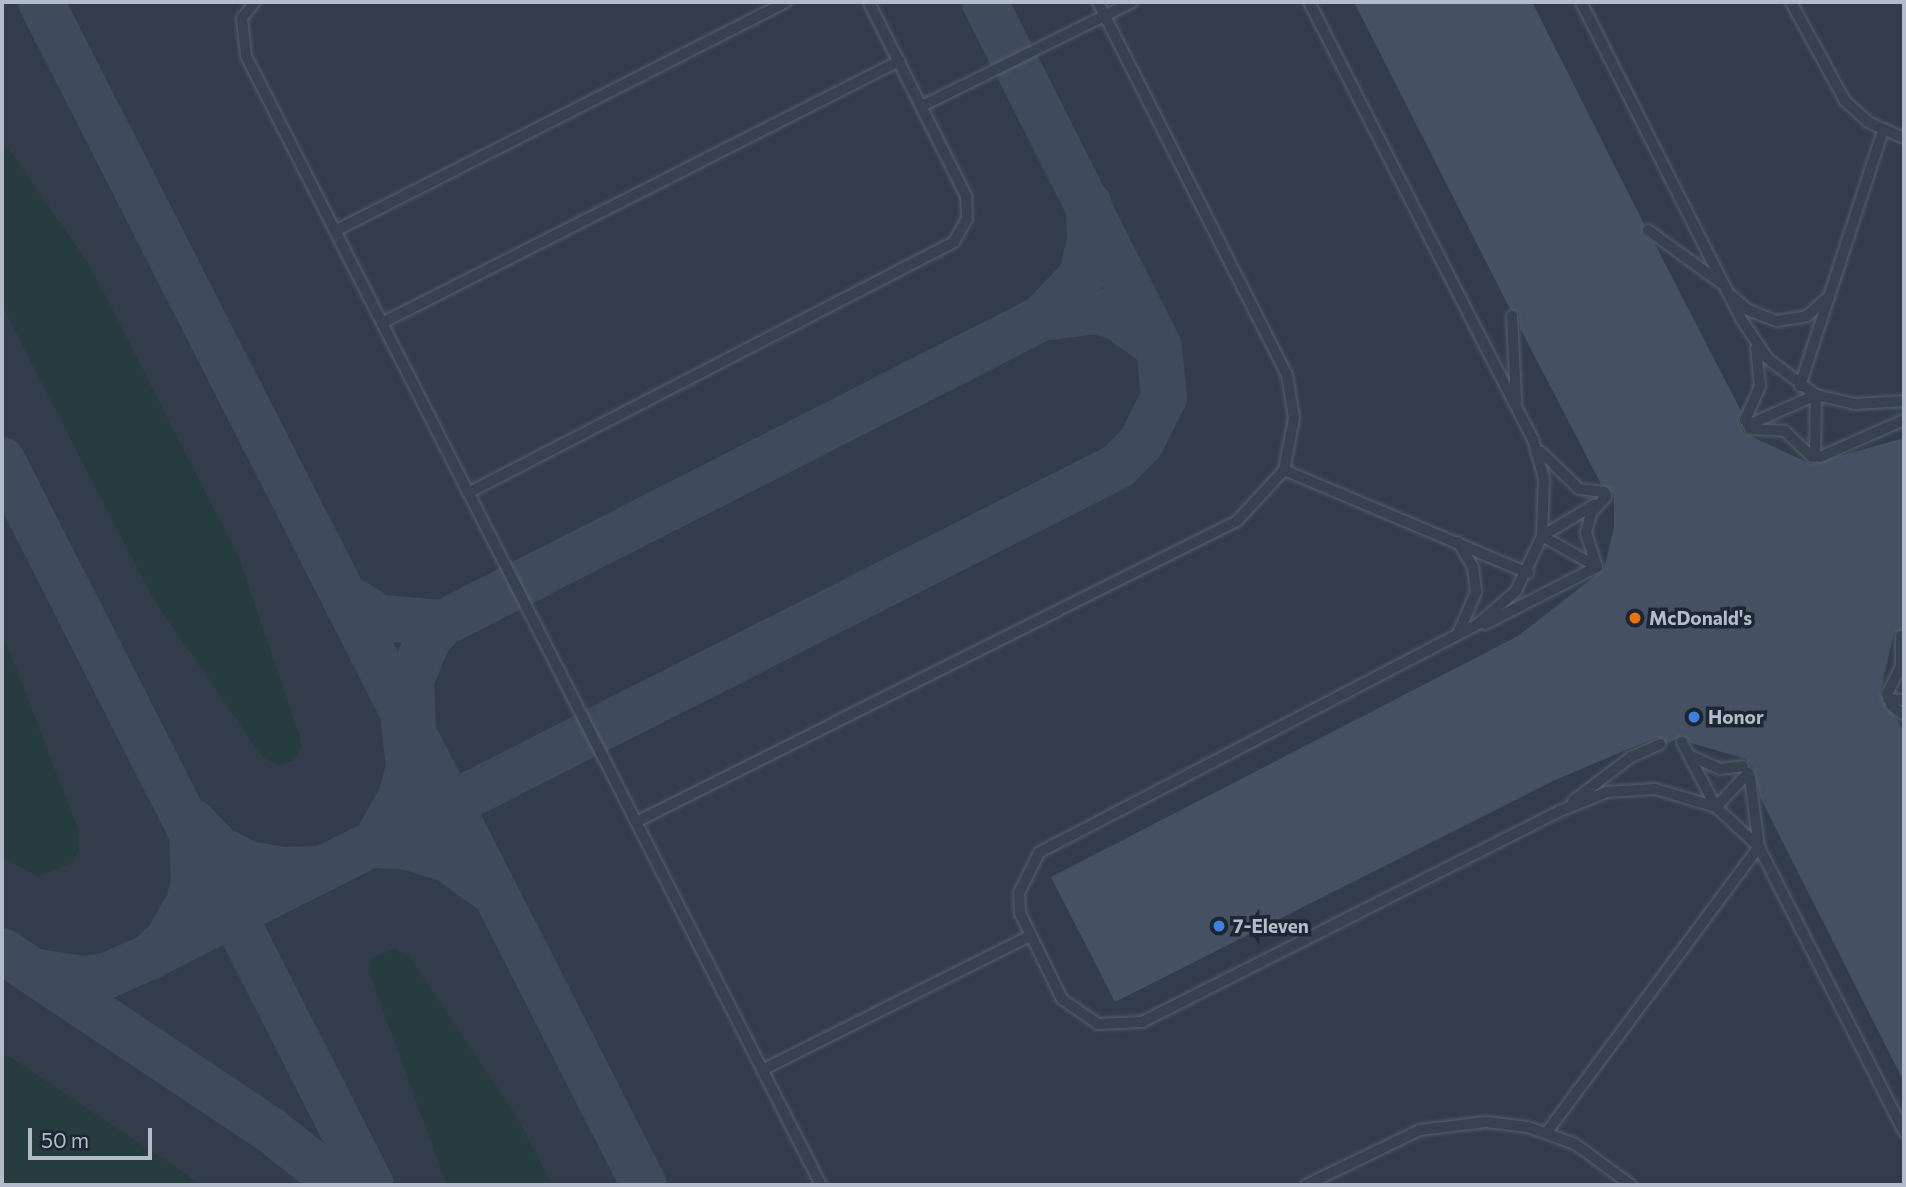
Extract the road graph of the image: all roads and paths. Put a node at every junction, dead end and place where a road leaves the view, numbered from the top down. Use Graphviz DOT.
graph roads {
  1 [pos="255,2"];
  2 [pos="786,2"];
  3 [pos="869,2"];
  4 [pos="1098,2"];
  5 [pos="1132,2"];
  6 [pos="1309,2"];
  7 [pos="1581,2"];
  8 [pos="1791,2"];
  9 [pos="1105,15"];
  10 [pos="899,61"];
  11 [pos="922,106"];
  12 [pos="1882,131"];
  13 [pos="1904,138"];
  14 [pos="1648,230"];
  15 [pos="335,231"];
  16 [pos="1726,289"];
  17 [pos="1828,297"];
  18 [pos="1512,316"];
  19 [pos="382,324"];
  20 [pos="1754,341"];
  21 [pos="1800,386"];
  22 [pos="1816,395"];
  23 [pos="1904,401"];
  24 [pos="1516,405"];
  25 [pos="1904,420"];
  26 [pos="1748,424"];
  27 [pos="1533,439"];
  28 [pos="1816,457"];
  29 [pos="1284,470"];
  30 [pos="468,493"];
  31 [pos="1597,503"];
  32 [pos="1542,536"];
  33 [pos="1455,539"];
  34 [pos="1597,568"];
  35 [pos="1528,573"];
  36 [pos="1457,635"];
  37 [pos="1902,636"];
  38 [pos="1889,699"];
  39 [pos="1904,699"];
  40 [pos="1904,715"];
  41 [pos="1682,742"];
  42 [pos="1660,744"];
  43 [pos="1688,754"];
  44 [pos="1747,772"];
  45 [pos="1716,807"];
  46 [pos="1560,811"];
  47 [pos="636,822"];
  48 [pos="1759,847"];
  49 [pos="1030,936"];
  50 [pos="762,1070"];
  51 [pos="1547,1132"];
  52 [pos="1904,1132"];
  53 [pos="821,1185"];
  54 [pos="1306,1185"];
  55 [pos="1631,1185"];
  1 -- 15 [label="lane"];
  2 -- 15 [label="lane"];
  3 -- 10 [label="lane"];
  4 -- 9 [label="lane"];
  5 -- 9 [label="lane"];
  6 -- 24 [label="lane"];
  7 -- 16 [label="lane"];
  8 -- 12 [label="lane"];
  9 -- 11 [label="lane"];
  9 -- 29 [label="lane"];
  10 -- 11 [label="lane"];
  10 -- 19 [label="lane"];
  11 -- 30 [label="lane"];
  12 -- 13 [label="lane"];
  12 -- 17 [label="lane"];
  14 -- 16 [label="lane"];
  15 -- 19 [label="lane"];
  16 -- 17 [label="lane"];
  16 -- 20 [label="lane"];
  17 -- 21 [label="lane"];
  18 -- 24 [label="lane"];
  19 -- 30 [label="lane"];
  20 -- 21 [label="lane"];
  20 -- 26 [label="lane"];
  21 -- 22 [label="lane"];
  22 -- 23 [label="lane"];
  22 -- 26 [label="lane"];
  22 -- 28 [label="lane"];
  24 -- 27 [label="lane"];
  25 -- 28 [label="lane"];
  26 -- 28 [label="lane"];
  27 -- 31 [label="lane"];
  27 -- 32 [label="lane"];
  29 -- 33 [label="lane"];
  29 -- 47 [label="lane"];
  30 -- 47 [label="lane"];
  31 -- 32 [label="lane"];
  31 -- 34 [label="lane"];
  32 -- 34 [label="lane"];
  32 -- 35 [label="lane"];
  33 -- 35 [label="lane"];
  33 -- 36 [label="lane"];
  34 -- 36 [label="lane"];
  35 -- 36 [label="lane"];
  36 -- 49 [label="lane"];
  37 -- 38 [label="lane"];
  38 -- 39 [label="lane"];
  38 -- 40 [label="lane"];
  41 -- 43 [label="lane"];
  42 -- 46 [label="lane"];
  43 -- 44 [label="lane"];
  43 -- 45 [label="lane"];
  44 -- 45 [label="lane"];
  44 -- 48 [label="lane"];
  45 -- 46 [label="lane"];
  45 -- 48 [label="lane"];
  46 -- 49 [label="lane"];
  47 -- 50 [label="lane"];
  48 -- 51 [label="lane"];
  48 -- 52 [label="lane"];
  49 -- 50 [label="lane"];
  50 -- 53 [label="lane"];
  51 -- 54 [label="lane"];
  51 -- 55 [label="lane"];
}
